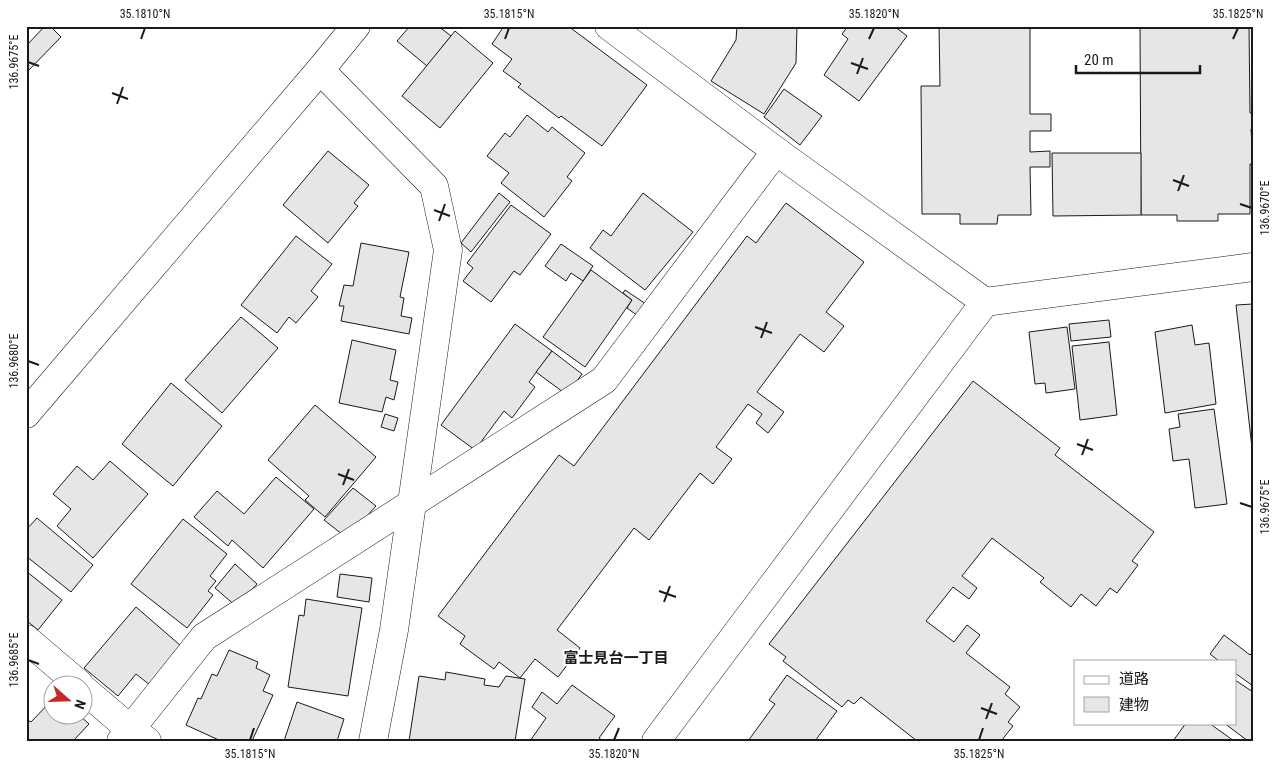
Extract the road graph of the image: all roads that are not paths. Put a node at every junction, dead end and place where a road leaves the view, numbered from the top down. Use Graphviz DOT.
graph roads {
  1 [pos="356,26"];
  2 [pos="622,31"];
  3 [pos="320,70"];
  4 [pos="776,151"];
  5 [pos="1253,267"];
  6 [pos="985,302"];
  7 [pos="26,414"];
  8 [pos="412,504"];
  9 [pos="26,639"];
  10 [pos="67,674"];
  11 [pos="92,698"];
  12 [pos="132,737"];
  13 [pos="667,737"];
  14 [pos="373,741"];
  1 -- 3 [label="street"];
  2 -- 4 [label="street"];
  3 -- 7 [label="street"];
  3 -- 8 [label="street"];
  4 -- 6 [label="street"];
  4 -- 8 [label="street"];
  5 -- 6 [label="street"];
  6 -- 13 [label="street"];
  8 -- 12 [label="street"];
  8 -- 14 [label="street"];
  9 -- 10 [label="street"];
  11 -- 12 [label="street"];
}
